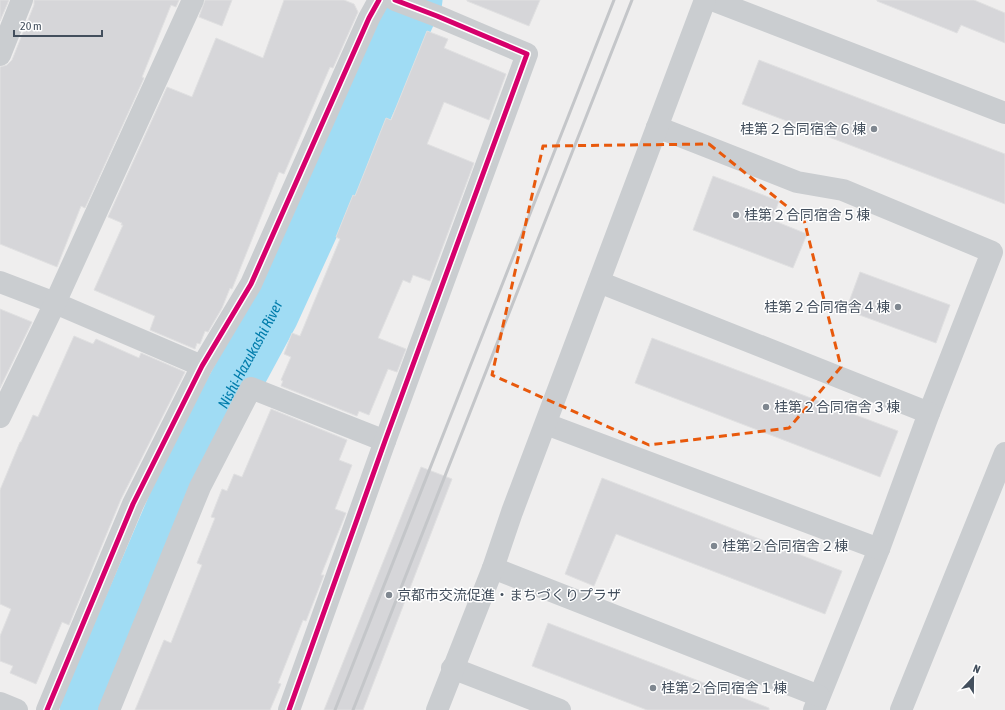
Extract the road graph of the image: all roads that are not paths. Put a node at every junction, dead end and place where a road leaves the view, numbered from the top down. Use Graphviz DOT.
graph roads {
  1 [pos="22,0"];
  2 [pos="193,0"];
  3 [pos="379,0"];
  4 [pos="395,0"];
  5 [pos="704,0"];
  6 [pos="712,0"];
  7 [pos="441,8"];
  8 [pos="0,55"];
  9 [pos="1005,113"];
  10 [pos="657,127"];
  11 [pos="0,282"];
  12 [pos="599,282"];
  13 [pos="55,303"];
  14 [pos="202,366"];
  15 [pos="929,414"];
  16 [pos="0,417"];
  17 [pos="546,424"];
  18 [pos="385,441"];
  19 [pos="1005,453"];
  20 [pos="879,549"];
  21 [pos="493,568"];
  22 [pos="452,668"];
  23 [pos="0,702"];
  24 [pos="817,703"];
  25 [pos="17,710"];
  26 [pos="47,710"];
  27 [pos="109,710"];
  28 [pos="289,710"];
  29 [pos="437,710"];
  30 [pos="560,710"];
  31 [pos="900,710"];
  1 -- 8 [label="street"];
  2 -- 13 [label="street"];
  3 -- 14 [label="street"];
  4 -- 7 [label="street"];
  5 -- 10 [label="street"];
  6 -- 9 [label="street"];
  7 -- 18 [label="street"];
  10 -- 12 [label="street"];
  10 -- 15 [label="street"];
  11 -- 13 [label="street"];
  12 -- 15 [label="street"];
  12 -- 17 [label="street"];
  13 -- 14 [label="street"];
  13 -- 16 [label="street"];
  14 -- 26 [label="street"];
  15 -- 20 [label="street"];
  17 -- 20 [label="street"];
  17 -- 21 [label="street"];
  18 -- 27 [label="street"];
  18 -- 28 [label="street"];
  19 -- 31 [label="street"];
  20 -- 24 [label="street"];
  21 -- 22 [label="street"];
  21 -- 24 [label="street"];
  22 -- 29 [label="street"];
  22 -- 30 [label="street"];
  23 -- 25 [label="street"];
}
